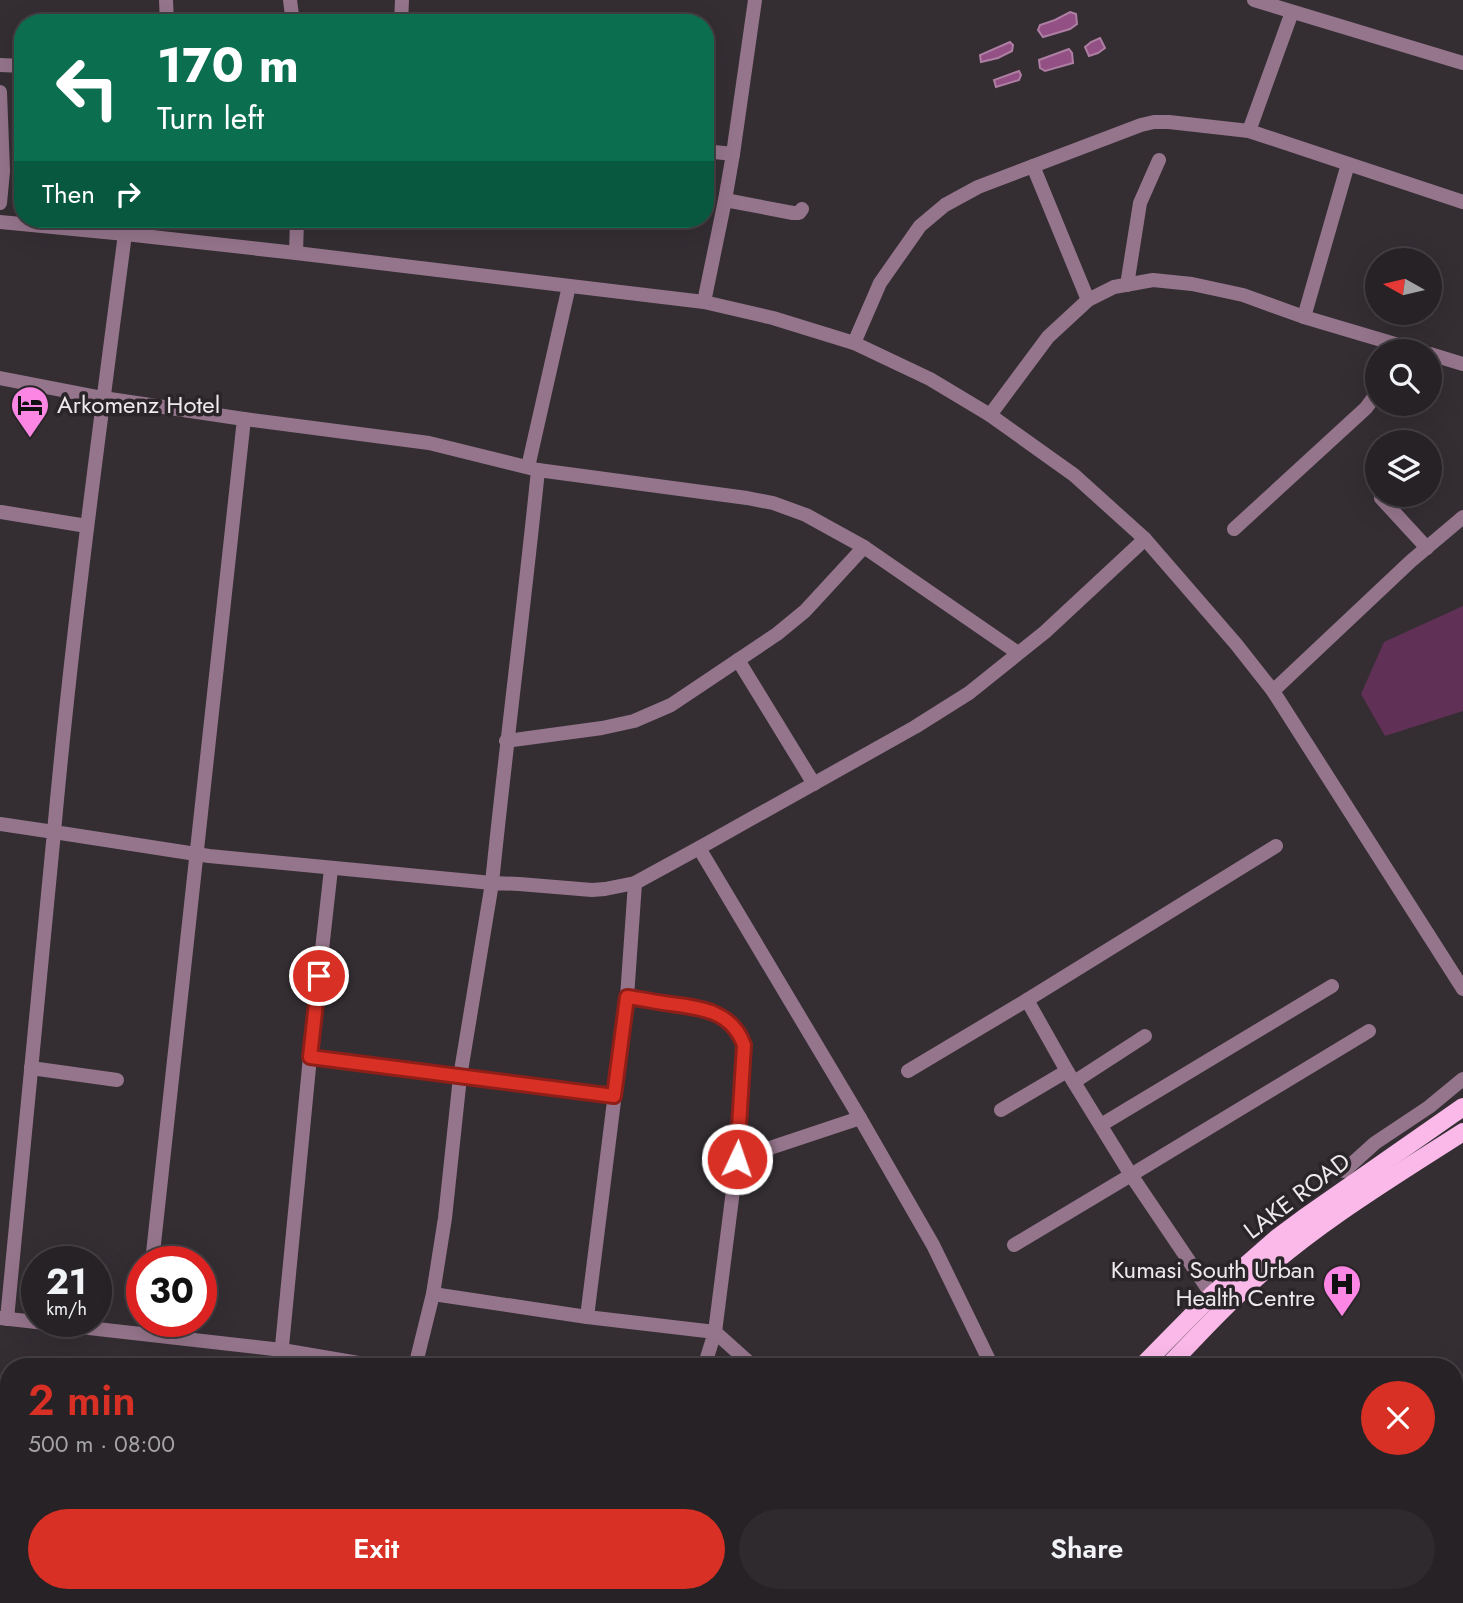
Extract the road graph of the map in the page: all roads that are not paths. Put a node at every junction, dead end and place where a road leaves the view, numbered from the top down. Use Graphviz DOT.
graph roads {
  1 [pos="755,0"];
  2 [pos="1254,0"];
  3 [pos="1292,12"];
  4 [pos="1463,63"];
  5 [pos="0,92"];
  6 [pos="1,124"];
  7 [pos="1249,131"];
  8 [pos="714,152"];
  9 [pos="733,154"];
  10 [pos="1159,160"];
  11 [pos="1348,164"];
  12 [pos="1033,166"];
  13 [pos="725,200"];
  14 [pos="1463,202"];
  15 [pos="0,203"];
  16 [pos="802,209"];
  17 [pos="62,228"];
  18 [pos="297,228"];
  19 [pos="125,234"];
  20 [pos="296,253"];
  21 [pos="1127,285"];
  22 [pos="569,286"];
  23 [pos="1088,300"];
  24 [pos="704,302"];
  25 [pos="1304,317"];
  26 [pos="1376,339"];
  27 [pos="854,343"];
  28 [pos="1442,358"];
  29 [pos="1463,364"];
  30 [pos="0,378"];
  31 [pos="103,398"];
  32 [pos="1365,409"];
  33 [pos="990,415"];
  34 [pos="244,419"];
  35 [pos="533,468"];
  36 [pos="1389,507"];
  37 [pos="1,512"];
  38 [pos="1463,517"];
  39 [pos="87,526"];
  40 [pos="1234,529"];
  41 [pos="1145,539"];
  42 [pos="864,547"];
  43 [pos="1427,548"];
  44 [pos="1018,653"];
  45 [pos="738,660"];
  46 [pos="1273,691"];
  47 [pos="506,741"];
  48 [pos="814,784"];
  49 [pos="0,824"];
  50 [pos="54,832"];
  51 [pos="1276,846"];
  52 [pos="699,848"];
  53 [pos="198,855"];
  54 [pos="331,869"];
  55 [pos="492,883"];
  56 [pos="635,883"];
  57 [pos="1332,986"];
  58 [pos="1463,989"];
  59 [pos="627,997"];
  60 [pos="1027,1000"];
  61 [pos="1369,1031"];
  62 [pos="1145,1036"];
  63 [pos="310,1057"];
  64 [pos="31,1068"];
  65 [pos="908,1072"];
  66 [pos="1070,1076"];
  67 [pos="460,1077"];
  68 [pos="1463,1079"];
  69 [pos="117,1080"];
  70 [pos="614,1096"];
  71 [pos="1463,1107"];
  72 [pos="1001,1110"];
  73 [pos="860,1118"];
  74 [pos="1101,1125"];
  75 [pos="1463,1132"];
  76 [pos="737,1159"];
  77 [pos="1344,1171"];
  78 [pos="1131,1175"];
  79 [pos="1014,1245"];
  80 [pos="154,1246"];
  81 [pos="433,1294"];
  82 [pos="1212,1295"];
  83 [pos="587,1317"];
  84 [pos="3,1318"];
  85 [pos="126,1327"];
  86 [pos="715,1332"];
  87 [pos="201,1337"];
  88 [pos="282,1350"];
  89 [pos="281,1358"];
  90 [pos="329,1358"];
  91 [pos="417,1358"];
  92 [pos="707,1358"];
  93 [pos="744,1358"];
  94 [pos="985,1358"];
  95 [pos="1150,1358"];
  96 [pos="1176,1358"];
  1 -- 9 [label="street"];
  2 -- 3 [label="street"];
  3 -- 4 [label="street"];
  3 -- 7 [label="street"];
  5 -- 6 [label="street"];
  6 -- 15 [label="street"];
  7 -- 11 [label="street"];
  7 -- 12 [label="street"];
  8 -- 9 [label="street"];
  9 -- 13 [label="street"];
  10 -- 21 [label="street"];
  11 -- 14 [label="street"];
  11 -- 25 [label="street"];
  12 -- 23 [label="street"];
  12 -- 27 [label="street"];
  13 -- 16 [label="street"];
  13 -- 24 [label="street"];
  17 -- 19 [label="street"];
  18 -- 20 [label="street"];
  19 -- 20 [label="street"];
  19 -- 31 [label="street"];
  20 -- 22 [label="street"];
  21 -- 23 [label="street"];
  21 -- 25 [label="street"];
  22 -- 24 [label="street"];
  22 -- 35 [label="street"];
  23 -- 33 [label="street"];
  24 -- 27 [label="street"];
  25 -- 26 [label="street"];
  27 -- 33 [label="street"];
  28 -- 29 [label="street"];
  30 -- 31 [label="street"];
  31 -- 34 [label="street"];
  31 -- 39 [label="street"];
  32 -- 40 [label="street"];
  33 -- 41 [label="street"];
  34 -- 35 [label="street"];
  34 -- 53 [label="street"];
  35 -- 42 [label="street"];
  35 -- 47 [label="street"];
  36 -- 43 [label="street"];
  37 -- 39 [label="street"];
  38 -- 43 [label="street"];
  39 -- 50 [label="street"];
  41 -- 44 [label="street"];
  41 -- 46 [label="street"];
  42 -- 44 [label="street"];
  42 -- 45 [label="street"];
  43 -- 46 [label="street"];
  44 -- 48 [label="street"];
  45 -- 47 [label="street"];
  45 -- 48 [label="street"];
  46 -- 58 [label="street"];
  47 -- 55 [label="street"];
  48 -- 52 [label="street"];
  49 -- 50 [label="street"];
  50 -- 53 [label="street"];
  50 -- 64 [label="street"];
  51 -- 60 [label="street"];
  52 -- 56 [label="street"];
  52 -- 73 [label="street"];
  53 -- 54 [label="street"];
  53 -- 80 [label="street"];
  54 -- 55 [label="street"];
  54 -- 63 [label="street"];
  55 -- 56 [label="street"];
  55 -- 67 [label="street"];
  56 -- 59 [label="street"];
  57 -- 74 [label="street"];
  59 -- 70 [label="street"];
  59 -- 76 [label="street"];
  60 -- 65 [label="street"];
  60 -- 66 [label="street"];
  61 -- 78 [label="street"];
  62 -- 66 [label="street"];
  63 -- 67 [label="street"];
  63 -- 88 [label="street"];
  64 -- 69 [label="street"];
  64 -- 84 [label="street"];
  66 -- 72 [label="street"];
  66 -- 74 [label="street"];
  67 -- 70 [label="street"];
  67 -- 81 [label="street"];
  68 -- 77 [label="street"];
  70 -- 83 [label="street"];
  71 -- 82 [label="main road, LAKE ROAD"];
  73 -- 76 [label="street"];
  73 -- 94 [label="street"];
  74 -- 78 [label="street"];
  75 -- 96 [label="main road, LAKE ROAD"];
  76 -- 86 [label="street"];
  78 -- 79 [label="street"];
  78 -- 82 [label="street"];
  81 -- 83 [label="street"];
  81 -- 91 [label="street"];
  82 -- 95 [label="main road, LAKE ROAD"];
  83 -- 86 [label="street"];
  84 -- 85 [label="street"];
  86 -- 92 [label="street"];
  86 -- 93 [label="street"];
  87 -- 88 [label="street"];
  88 -- 89 [label="street"];
  88 -- 90 [label="street"];
}
